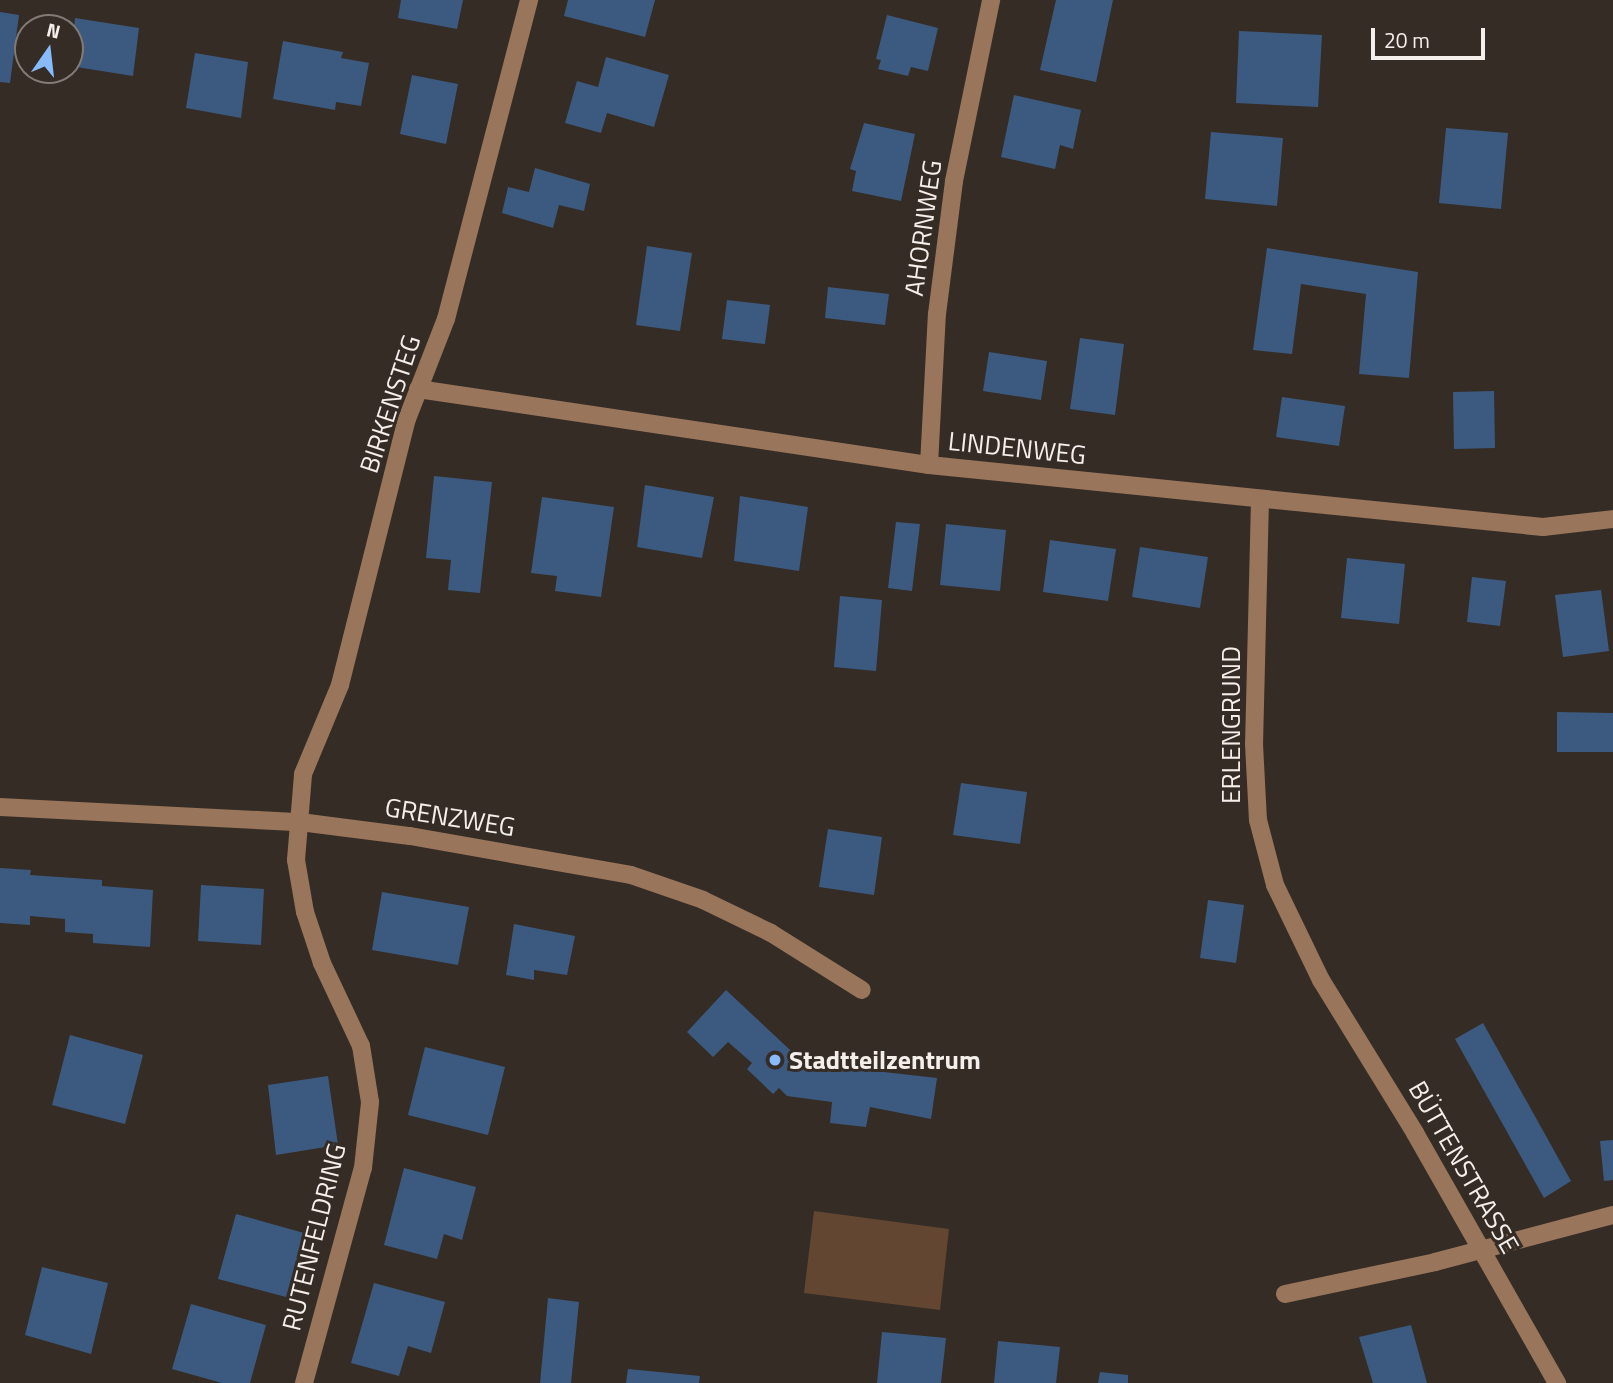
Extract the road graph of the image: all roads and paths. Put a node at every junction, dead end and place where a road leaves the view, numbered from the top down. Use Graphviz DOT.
graph roads {
  1 [pos="529,0"];
  2 [pos="990,0"];
  3 [pos="418,389"];
  4 [pos="929,465"];
  5 [pos="1260,500"];
  6 [pos="1613,519"];
  7 [pos="0,807"];
  8 [pos="300,822"];
  9 [pos="1321,980"];
  10 [pos="862,990"];
  11 [pos="1613,1215"];
  12 [pos="1481,1247"];
  13 [pos="1286,1294"];
  14 [pos="304,1383"];
  15 [pos="1557,1383"];
  1 -- 3 [label="street, BIRKENSTEG"];
  2 -- 4 [label="street, AHORNWEG"];
  3 -- 4 [label="street, LINDENWEG"];
  3 -- 8 [label="street, BIRKENSTEG"];
  4 -- 5 [label="street, LINDENWEG"];
  5 -- 6 [label="street, LINDENWEG"];
  5 -- 9 [label="street, ERLENGRUND"];
  7 -- 8 [label="street, GRENZWEG"];
  8 -- 10 [label="street, GRENZWEG"];
  8 -- 14 [label="street, RUTENFELDRING"];
  9 -- 12 [label="street, BÜTTENSTRASSE"];
  11 -- 12 [label="street"];
  12 -- 13 [label="street"];
  12 -- 15 [label="street, BÜTTENSTRASSE"];
}
